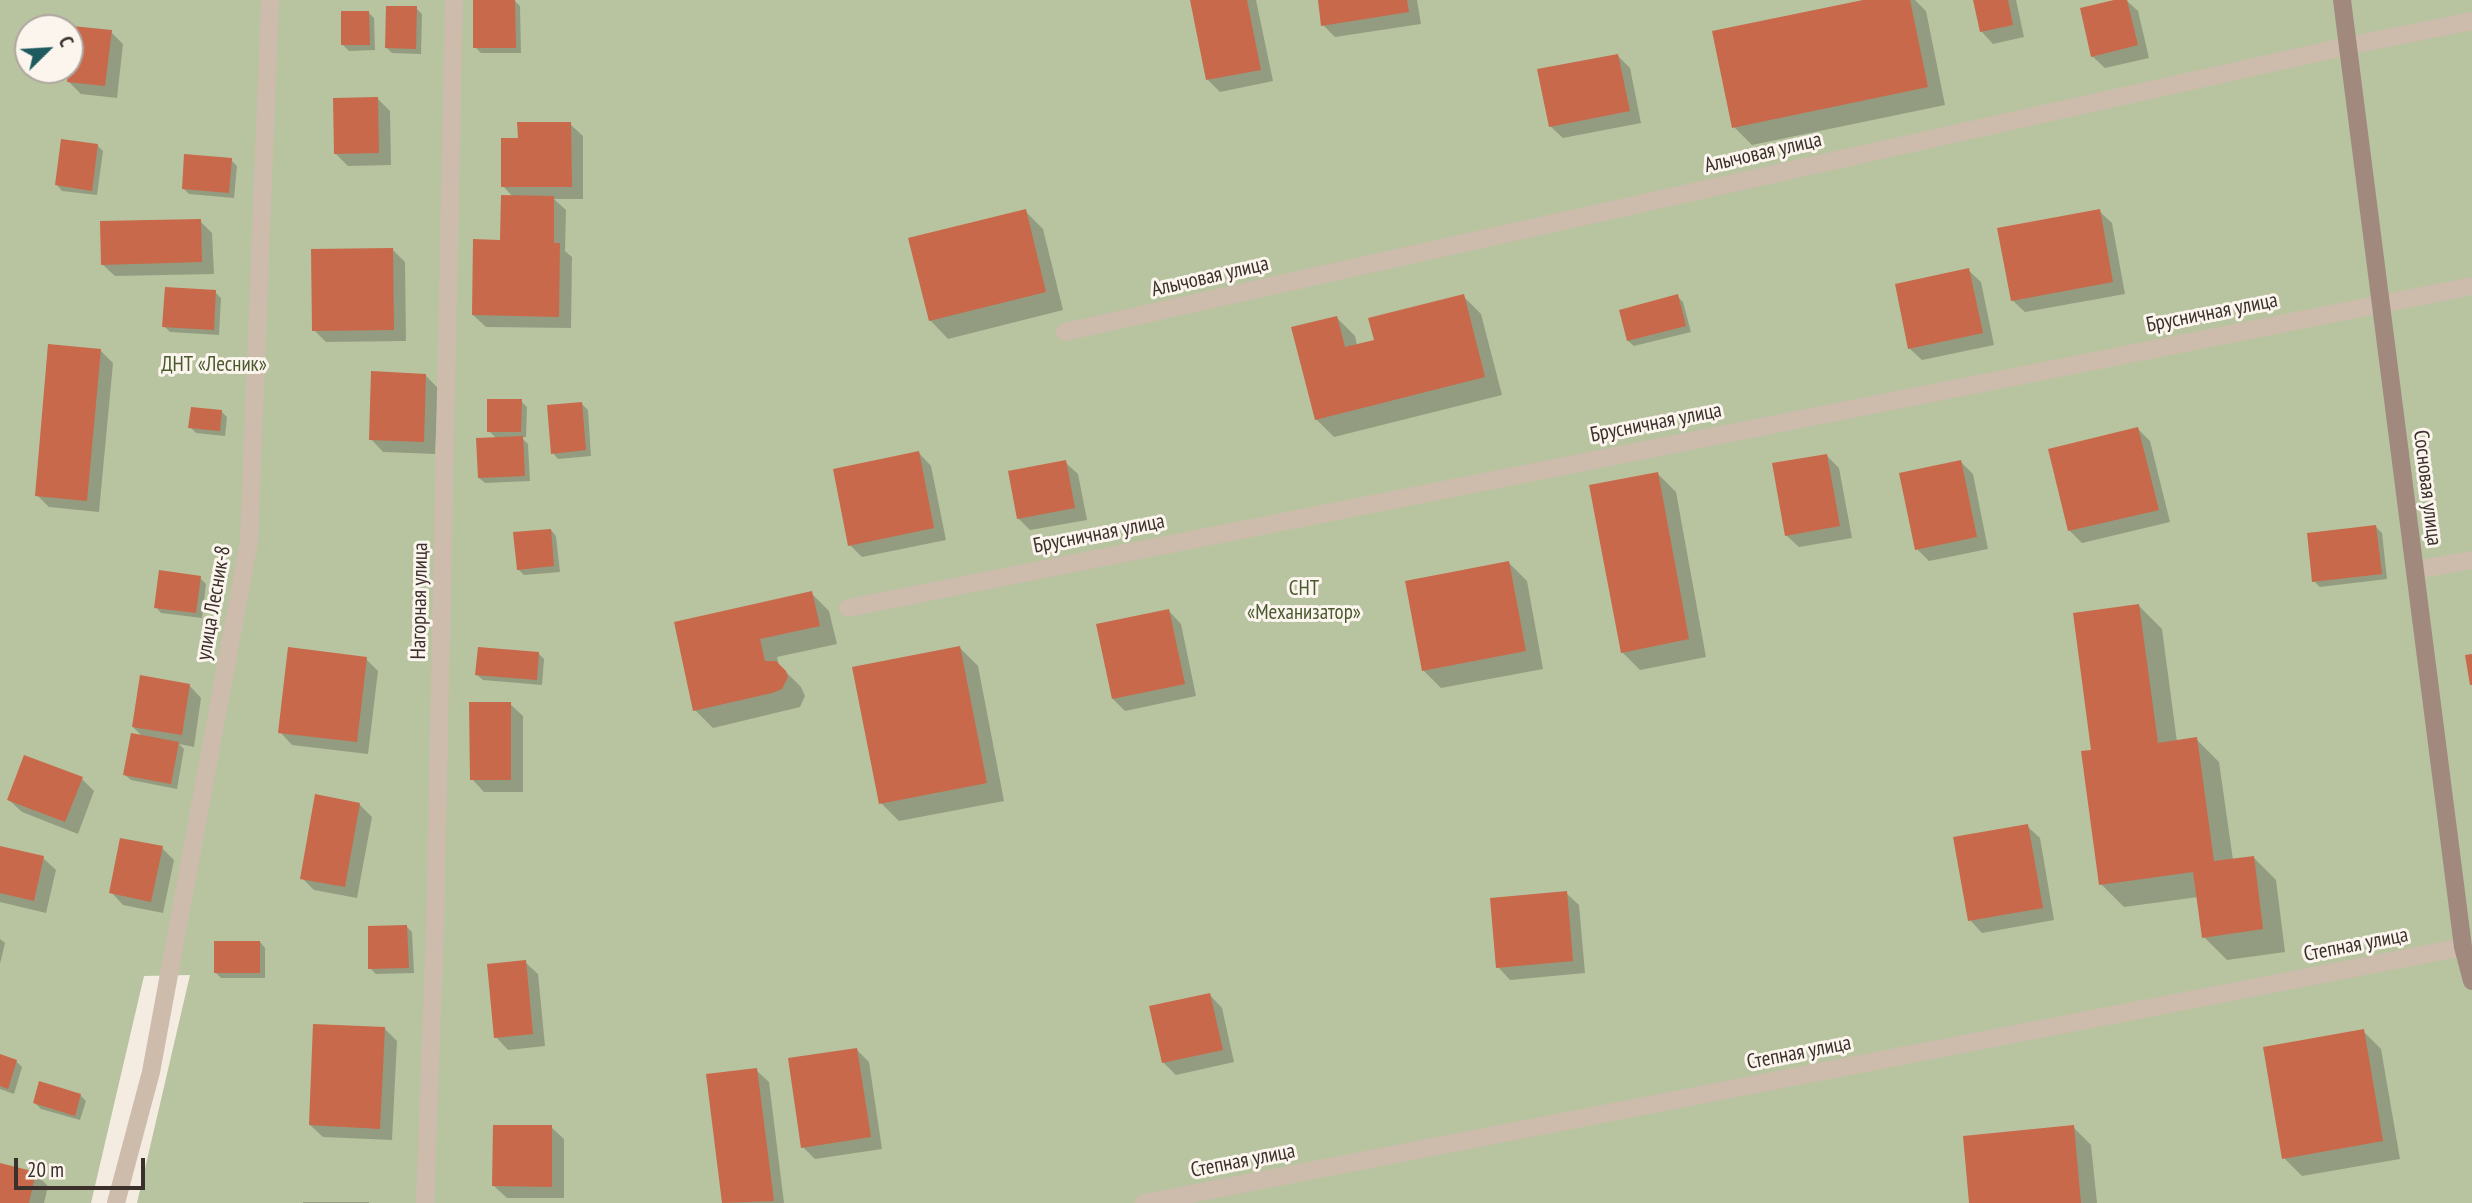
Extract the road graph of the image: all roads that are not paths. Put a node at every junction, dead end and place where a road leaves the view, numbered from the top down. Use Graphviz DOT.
graph roads {
  1 [pos="271,0"];
  2 [pos="454,0"];
  3 [pos="2342,0"];
  4 [pos="2472,21"];
  5 [pos="2348,46"];
  6 [pos="2472,286"];
  7 [pos="2380,303"];
  8 [pos="1065,332"];
  9 [pos="2472,560"];
  10 [pos="2415,570"];
  11 [pos="848,608"];
  12 [pos="2463,947"];
  13 [pos="2472,981"];
  14 [pos="116,1203"];
  15 [pos="425,1203"];
  16 [pos="1144,1203"];
  1 -- 14 [label="street, улица Лесник-8"];
  2 -- 15 [label="street, Нагорная улица"];
  3 -- 5 [label="street, Сосновая улица"];
  4 -- 5 [label="street, Алычовая улица"];
  5 -- 7 [label="street, Сосновая улица"];
  5 -- 8 [label="street, Алычовая улица"];
  6 -- 7 [label="street, Брусничная улица"];
  7 -- 10 [label="street, Сосновая улица"];
  7 -- 11 [label="street, Брусничная улица"];
  9 -- 10 [label="street"];
  10 -- 12 [label="street, Сосновая улица"];
  12 -- 13 [label="street, Сосновая улица"];
  12 -- 16 [label="street, Степная улица"];
}
